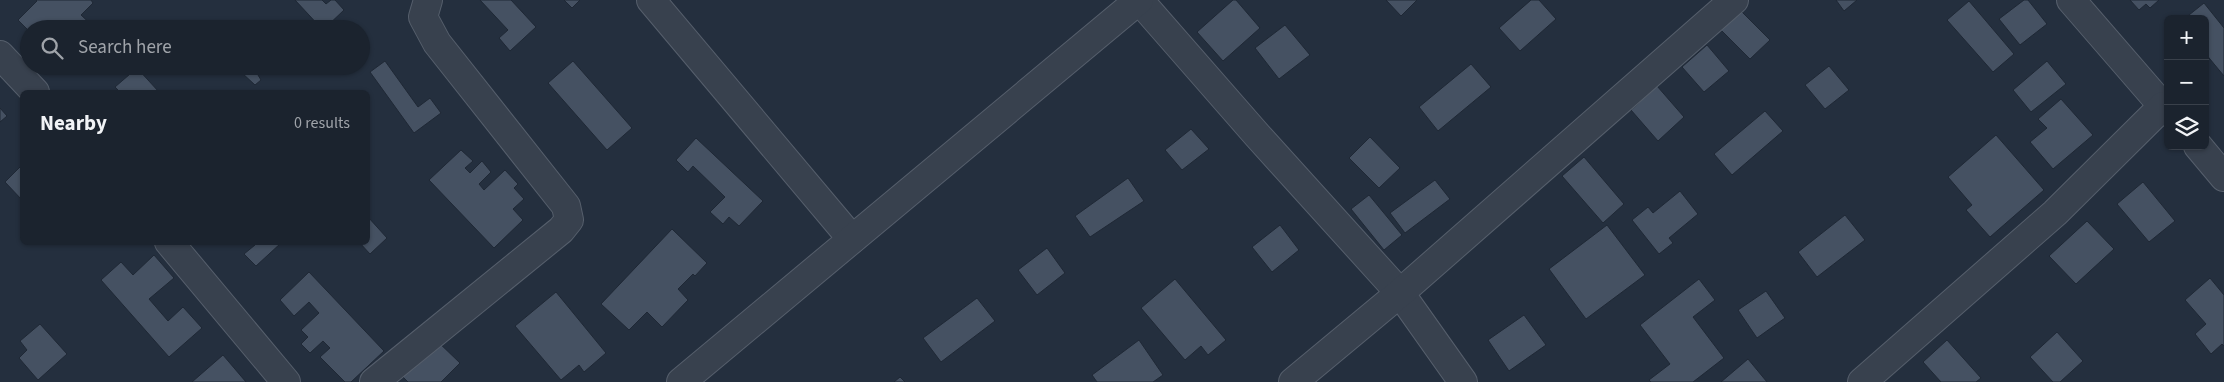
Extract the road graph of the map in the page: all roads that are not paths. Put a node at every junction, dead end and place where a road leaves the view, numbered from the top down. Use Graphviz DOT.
graph roads {
  1 [pos="428,0"];
  2 [pos="651,0"];
  3 [pos="1139,0"];
  4 [pos="1734,0"];
  5 [pos="2071,0"];
  6 [pos="0,56"];
  7 [pos="33,90"];
  8 [pos="2164,108"];
  9 [pos="2164,110"];
  10 [pos="2201,150"];
  11 [pos="2224,177"];
  12 [pos="852,240"];
  13 [pos="172,245"];
  14 [pos="1400,293"];
  15 [pos="286,382"];
  16 [pos="374,382"];
  17 [pos="682,382"];
  18 [pos="1293,382"];
  19 [pos="1463,382"];
  20 [pos="1862,382"];
  1 -- 16 [label="street"];
  2 -- 12 [label="street"];
  3 -- 12 [label="street"];
  3 -- 14 [label="street"];
  4 -- 14 [label="street"];
  5 -- 8 [label="street"];
  6 -- 7 [label="street"];
  9 -- 20 [label="street"];
  10 -- 11 [label="street"];
  12 -- 17 [label="street"];
  13 -- 15 [label="street"];
  14 -- 18 [label="street"];
  14 -- 19 [label="street"];
}
